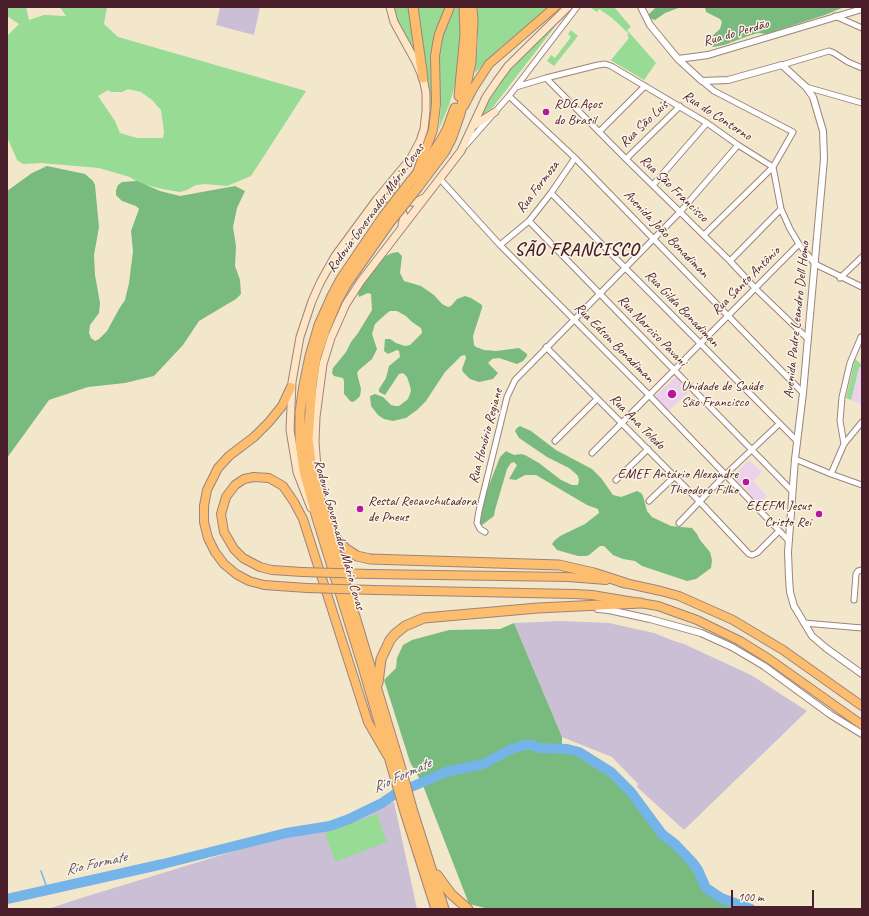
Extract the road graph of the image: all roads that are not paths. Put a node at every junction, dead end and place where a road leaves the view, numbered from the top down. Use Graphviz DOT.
graph roads {
  1 [pos="390,7"];
  2 [pos="413,7"];
  3 [pos="450,7"];
  4 [pos="464,7"];
  5 [pos="472,7"];
  6 [pos="555,7"];
  7 [pos="568,7"];
  8 [pos="577,7"];
  9 [pos="641,7"];
  10 [pos="862,9"];
  11 [pos="836,16"];
  12 [pos="862,28"];
  13 [pos="678,59"];
  14 [pos="782,64"];
  15 [pos="862,68"];
  16 [pos="423,78"];
  17 [pos="546,78"];
  18 [pos="702,81"];
  19 [pos="646,86"];
  20 [pos="516,87"];
  21 [pos="806,87"];
  22 [pos="509,96"];
  23 [pos="862,103"];
  24 [pos="680,106"];
  25 [pos="495,112"];
  26 [pos="460,114"];
  27 [pos="707,122"];
  28 [pos="473,126"];
  29 [pos="599,132"];
  30 [pos="738,145"];
  31 [pos="461,150"];
  32 [pos="575,158"];
  33 [pos="626,159"];
  34 [pos="773,166"];
  35 [pos="397,175"];
  36 [pos="440,179"];
  37 [pos="415,181"];
  38 [pos="652,185"];
  39 [pos="551,193"];
  40 [pos="426,196"];
  41 [pos="377,199"];
  42 [pos="781,209"];
  43 [pos="680,212"];
  44 [pos="387,220"];
  45 [pos="529,221"];
  46 [pos="402,227"];
  47 [pos="704,235"];
  48 [pos="654,239"];
  49 [pos="799,244"];
  50 [pos="500,245"];
  51 [pos="862,257"];
  52 [pos="730,260"];
  53 [pos="815,264"];
  54 [pos="625,268"];
  55 [pos="840,278"];
  56 [pos="862,287"];
  57 [pos="756,289"];
  58 [pos="599,293"];
  59 [pos="729,316"];
  60 [pos="574,319"];
  61 [pos="861,337"];
  62 [pos="808,339"];
  63 [pos="700,344"];
  64 [pos="546,348"];
  65 [pos="674,371"];
  66 [pos="291,387"];
  67 [pos="803,393"];
  68 [pos="649,396"];
  69 [pos="597,398"];
  70 [pos="862,422"];
  71 [pos="622,423"];
  72 [pos="779,424"];
  73 [pos="555,441"];
  74 [pos="797,441"];
  75 [pos="844,444"];
  76 [pos="648,450"];
  77 [pos="752,450"];
  78 [pos="592,453"];
  79 [pos="795,459"];
  80 [pos="831,474"];
  81 [pos="725,475"];
  82 [pos="674,477"];
  83 [pos="616,480"];
  84 [pos="862,485"];
  85 [pos="792,491"];
  86 [pos="319,497"];
  87 [pos="649,501"];
  88 [pos="700,502"];
  89 [pos="317,518"];
  90 [pos="679,523"];
  91 [pos="327,524"];
  92 [pos="779,531"];
  93 [pos="485,532"];
  94 [pos="789,541"];
  95 [pos="862,570"];
  96 [pos="625,583"];
  97 [pos="854,600"];
  98 [pos="641,603"];
  99 [pos="571,606"];
  100 [pos="804,623"];
  101 [pos="862,628"];
  102 [pos="860,671"];
  103 [pos="380,699"];
  104 [pos="862,706"];
  105 [pos="862,725"];
  106 [pos="862,734"];
  107 [pos="389,759"];
  108 [pos="397,771"];
  109 [pos="409,812"];
  110 [pos="430,863"];
  111 [pos="436,909"];
  112 [pos="444,909"];
  113 [pos="468,909"];
  1 -- 16 [label="main road"];
  2 -- 16 [label="highway"];
  3 -- 37 [label="main road"];
  4 -- 37 [label="highway, Rodovia Governador Mário Covas"];
  5 -- 26 [label="highway, Rodovia Governador Mário Covas"];
  6 -- 26 [label="main road"];
  7 -- 28 [label="main road"];
  8 -- 20 [label="street"];
  9 -- 13 [label="street"];
  10 -- 11 [label="street, Rua do Perdão"];
  11 -- 12 [label="street"];
  11 -- 13 [label="street, Rua do Perdão"];
  13 -- 18 [label="street"];
  14 -- 15 [label="street"];
  14 -- 18 [label="street"];
  14 -- 21 [label="street, Avenida Padre Leandro Dell Homo"];
  16 -- 35 [label="main road"];
  17 -- 19 [label="street, Rua do Contorno"];
  17 -- 20 [label="street"];
  17 -- 29 [label="street, Rua São Francisco"];
  18 -- 34 [label="street"];
  19 -- 24 [label="street, Rua do Contorno"];
  19 -- 29 [label="street"];
  20 -- 22 [label="street"];
  21 -- 23 [label="street"];
  21 -- 53 [label="street, Avenida Padre Leandro Dell Homo"];
  22 -- 25 [label="street"];
  22 -- 32 [label="street, Avenida João Bonadiman"];
  24 -- 27 [label="street, Rua do Contorno"];
  24 -- 33 [label="street, Rua São Luís"];
  25 -- 28 [label="main road"];
  25 -- 31 [label="street"];
  26 -- 37 [label="highway, Rodovia Governador Mário Covas"];
  27 -- 30 [label="street, Rua do Contorno"];
  27 -- 38 [label="street"];
  28 -- 31 [label="main road"];
  29 -- 33 [label="street, Rua São Francisco"];
  30 -- 34 [label="street, Rua do Contorno"];
  30 -- 43 [label="street, Rua Honório Regiane"];
  31 -- 36 [label="main road"];
  32 -- 39 [label="street, Rua Formoza"];
  32 -- 48 [label="street, Avenida João Bonadiman"];
  33 -- 38 [label="street, Rua São Francisco"];
  34 -- 42 [label="street"];
  34 -- 47 [label="street"];
  35 -- 40 [label="main road"];
  35 -- 41 [label="main road"];
  36 -- 40 [label="main road"];
  36 -- 50 [label="street, Rua Edson Bonadiman"];
  37 -- 44 [label="highway, Rodovia Governador Mário Covas, bridge"];
  38 -- 43 [label="street, Rua São Francisco"];
  39 -- 45 [label="street, Rua Formoza"];
  39 -- 54 [label="street, Rua Gilda Bonadiman"];
  40 -- 46 [label="main road"];
  41 -- 46 [label="main road"];
  41 -- 66 [label="main road"];
  42 -- 49 [label="street"];
  42 -- 52 [label="street"];
  43 -- 47 [label="street, Rua São Francisco"];
  43 -- 48 [label="street, Rua Honório Regiane"];
  44 -- 86 [label="highway, Rodovia Governador Mário Covas"];
  44 -- 89 [label="highway, Rodovia Governador Mário Covas"];
  45 -- 50 [label="street, Rua Formoza"];
  45 -- 58 [label="street, Rua Narciso Pavani"];
  46 -- 86 [label="main road"];
  47 -- 52 [label="street, Rua São Francisco"];
  48 -- 54 [label="street, Rua Honório Regiane"];
  48 -- 59 [label="street, Avenida João Bonadiman"];
  49 -- 53 [label="street"];
  49 -- 57 [label="street, Rua Santo Antônio"];
  50 -- 60 [label="street, Rua Edson Bonadiman"];
  51 -- 55 [label="street"];
  52 -- 57 [label="street, Rua São Francisco"];
  53 -- 55 [label="street"];
  53 -- 62 [label="street, Avenida Padre Leandro Dell Homo"];
  54 -- 58 [label="street, Rua Honório Regiane"];
  54 -- 63 [label="street, Rua Gilda Bonadiman"];
  55 -- 56 [label="street"];
  57 -- 59 [label="street, Rua Santo Antônio"];
  57 -- 62 [label="street, Rua São Francisco"];
  58 -- 60 [label="street, Rua Honório Regiane"];
  58 -- 65 [label="street, Rua Narciso Pavani"];
  59 -- 63 [label="street, Rua Santo Antônio"];
  59 -- 67 [label="street, Avenida João Bonadiman"];
  60 -- 64 [label="street, Rua Honório Regiane"];
  60 -- 68 [label="street, Rua Edson Bonadiman"];
  61 -- 75 [label="street"];
  62 -- 67 [label="street, Avenida Padre Leandro Dell Homo"];
  63 -- 65 [label="street, Rua Santo Antônio"];
  63 -- 72 [label="street, Rua Gilda Bonadiman"];
  64 -- 69 [label="street, Rua Ana Toledo"];
  64 -- 93 [label="street, Rua Honório Regiane"];
  65 -- 68 [label="street, Rua Santo Antônio"];
  65 -- 77 [label="street, Rua Narciso Pavani"];
  66 -- 89 [label="main road"];
  66 -- 98 [label="main road, bridge"];
  67 -- 74 [label="street, Avenida Padre Leandro Dell Homo"];
  68 -- 71 [label="street, Rua Santo Antônio"];
  68 -- 81 [label="street, Rua Edson Bonadiman"];
  69 -- 71 [label="street, Rua Ana Toledo"];
  69 -- 73 [label="street"];
  70 -- 75 [label="street"];
  71 -- 76 [label="street, Rua Ana Toledo"];
  71 -- 78 [label="street, Rua Santo Antônio"];
  72 -- 74 [label="street, Rua Gilda Bonadiman"];
  72 -- 77 [label="street"];
  74 -- 79 [label="street, Avenida Padre Leandro Dell Homo"];
  75 -- 80 [label="street"];
  76 -- 82 [label="street, Rua Ana Toledo"];
  76 -- 83 [label="street"];
  77 -- 81 [label="street"];
  77 -- 85 [label="street, Rua Narciso Pavani"];
  79 -- 80 [label="street"];
  79 -- 85 [label="street, Avenida Padre Leandro Dell Homo"];
  80 -- 84 [label="street"];
  81 -- 88 [label="street"];
  81 -- 92 [label="street, Rua Edson Bonadiman"];
  82 -- 87 [label="street"];
  82 -- 88 [label="street, Rua Ana Toledo"];
  85 -- 94 [label="street, Avenida Padre Leandro Dell Homo"];
  86 -- 91 [label="highway, Rodovia Governador Mário Covas"];
  88 -- 90 [label="street"];
  88 -- 92 [label="street, Rua Ana Toledo"];
  89 -- 107 [label="highway, Rodovia Governador Mário Covas"];
  91 -- 96 [label="highway"];
  91 -- 103 [label="highway, Rodovia Governador Mário Covas"];
  92 -- 94 [label="street, Rua Edson Bonadiman"];
  94 -- 100 [label="street, Avenida Padre Leandro Dell Homo"];
  95 -- 97 [label="street"];
  96 -- 104 [label="main road"];
  96 -- 107 [label="main road, bridge"];
  98 -- 99 [label="highway"];
  98 -- 105 [label="main road"];
  99 -- 103 [label="highway"];
  99 -- 106 [label="street"];
  100 -- 101 [label="street"];
  100 -- 102 [label="street, Avenida Padre Leandro Dell Homo"];
  103 -- 108 [label="highway, Rodovia Governador Mário Covas"];
  107 -- 108 [label="highway, Rodovia Governador Mário Covas"];
  108 -- 109 [label="highway, Rodovia Governador Mário Covas"];
  109 -- 110 [label="highway, Rodovia Governador Mário Covas"];
  109 -- 111 [label="highway, Rodovia Governador Mário Covas"];
  110 -- 112 [label="highway, Rodovia Governador Mário Covas"];
  110 -- 113 [label="highway"];
}
